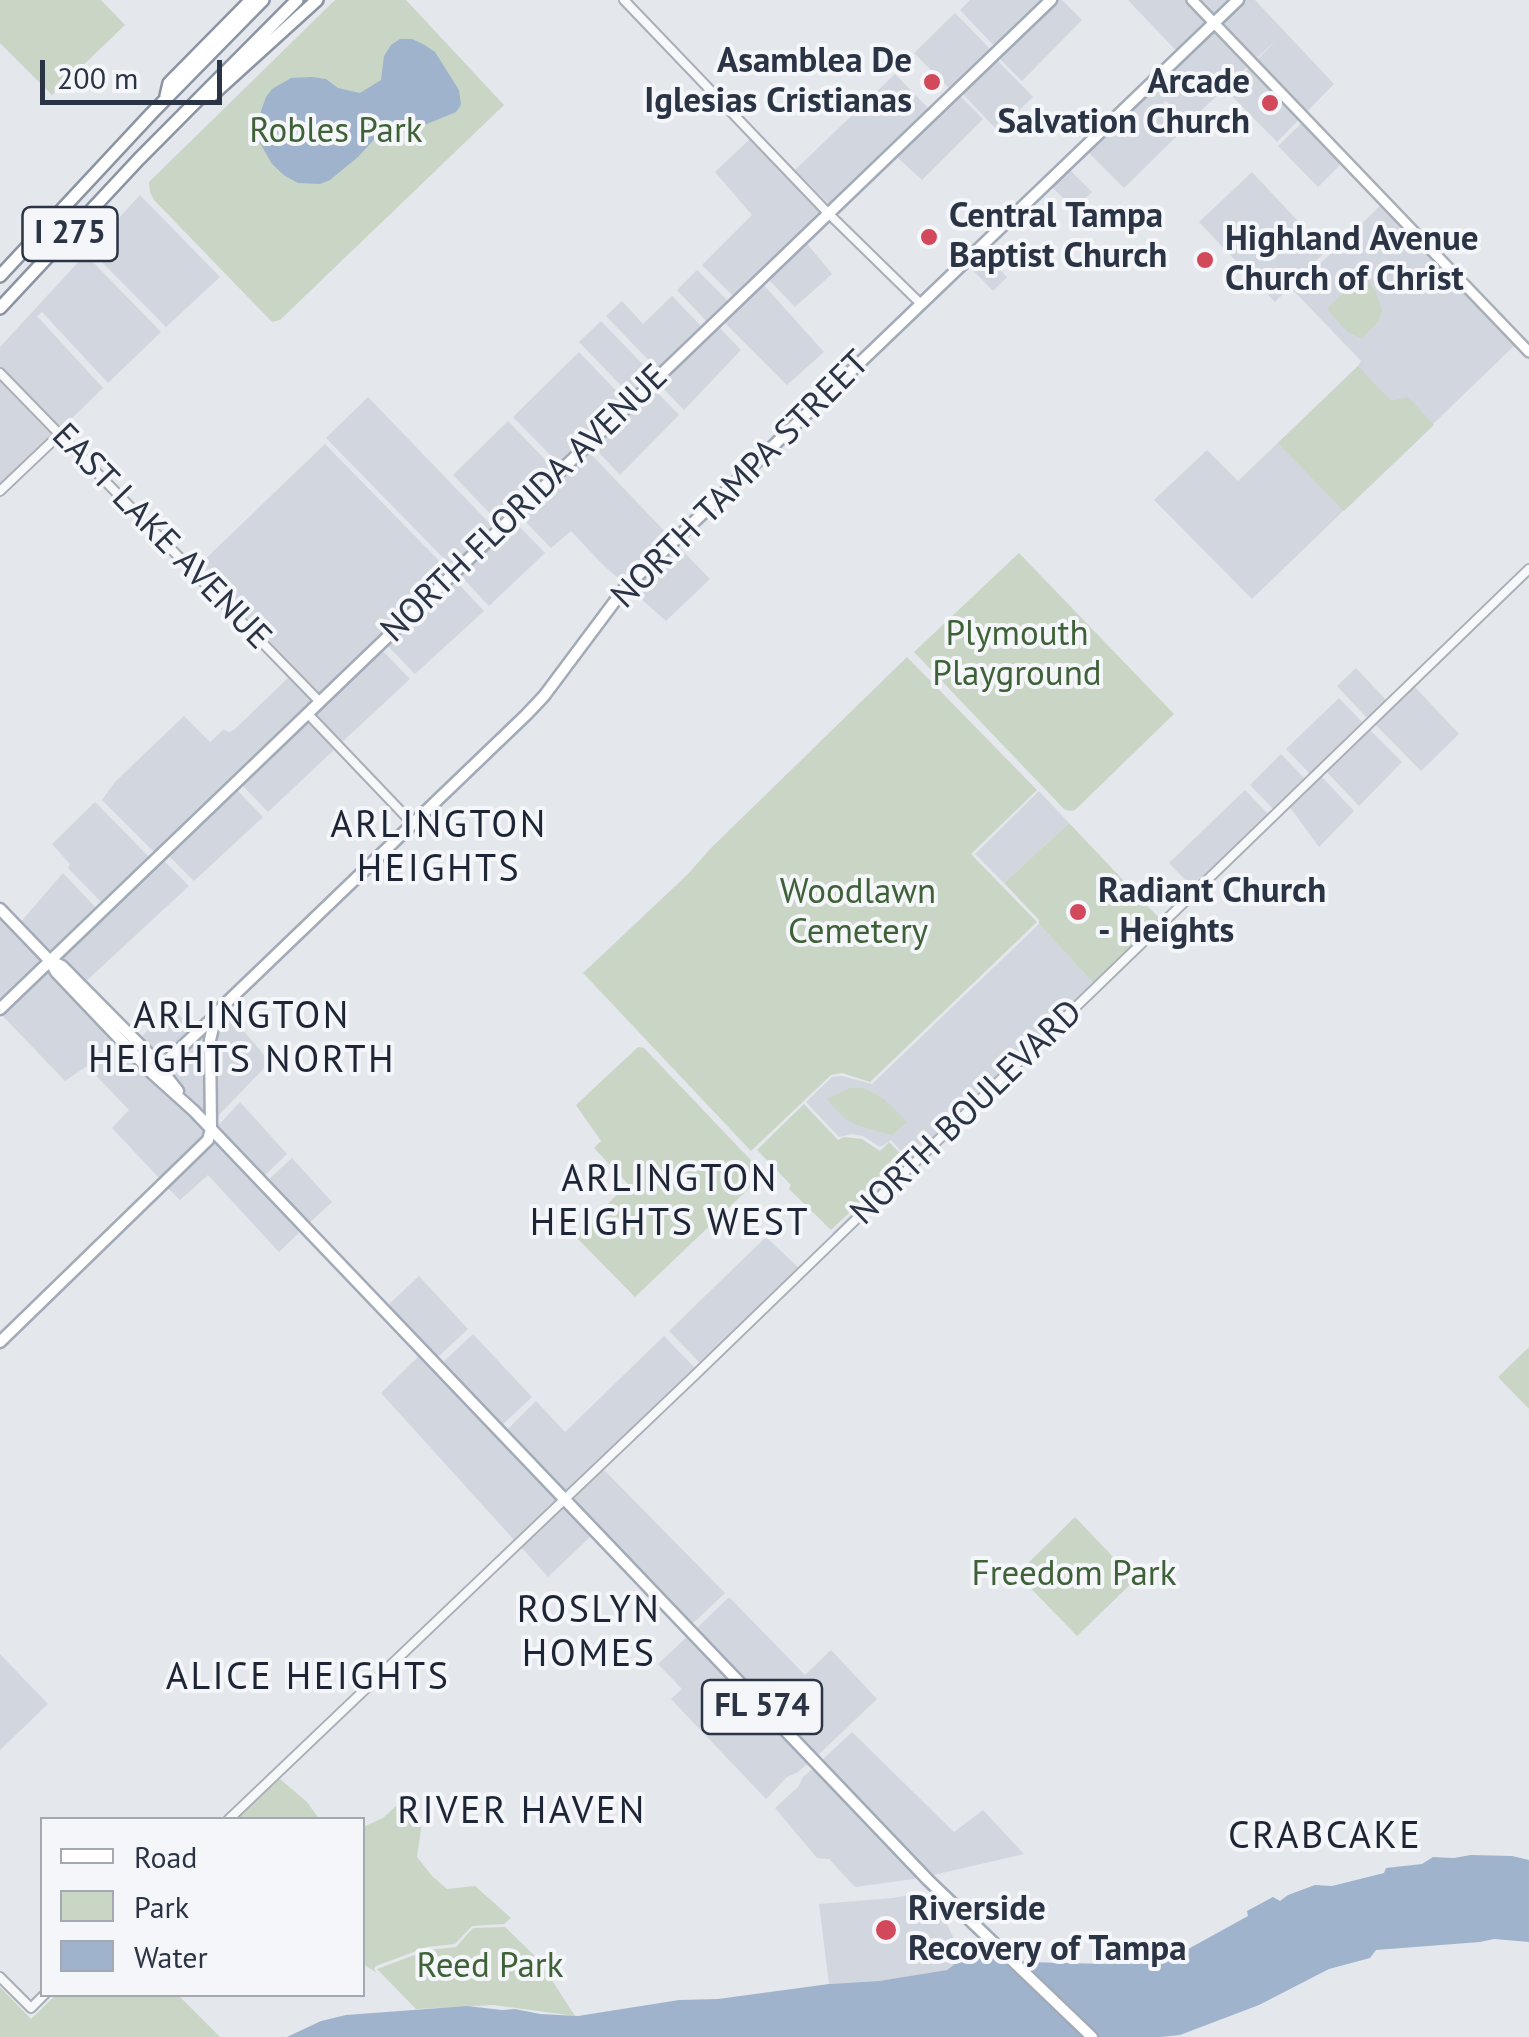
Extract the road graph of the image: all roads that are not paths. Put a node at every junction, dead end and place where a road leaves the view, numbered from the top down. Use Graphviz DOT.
graph roads {
  1 [pos="252,0"];
  2 [pos="262,0"];
  3 [pos="297,0"];
  4 [pos="317,0"];
  5 [pos="624,0"];
  6 [pos="1051,0"];
  7 [pos="1192,0"];
  8 [pos="1238,0"];
  9 [pos="1214,23"];
  10 [pos="165,100"];
  11 [pos="139,159"];
  12 [pos="828,213"];
  13 [pos="0,276"];
  14 [pos="921,304"];
  15 [pos="0,308"];
  16 [pos="1529,352"];
  17 [pos="0,373"];
  18 [pos="60,434"];
  19 [pos="0,491"];
  20 [pos="1529,569"];
  21 [pos="320,702"];
  22 [pos="308,714"];
  23 [pos="413,824"];
  24 [pos="0,909"];
  25 [pos="50,961"];
  26 [pos="0,1009"];
  27 [pos="216,1015"];
  28 [pos="157,1070"];
  29 [pos="211,1130"];
  30 [pos="0,1342"];
  31 [pos="564,1500"];
  32 [pos="231,1817"];
  33 [pos="0,1977"];
  34 [pos="42,1997"];
  35 [pos="1092,2037"];
  1 -- 10 [label="highway"];
  2 -- 10 [label="highway, I 275"];
  3 -- 11 [label="highway, I 275"];
  4 -- 11 [label="highway"];
  5 -- 12 [label="street"];
  6 -- 12 [label="main road, NORTH FLORIDA AVENUE"];
  7 -- 9 [label="main road"];
  8 -- 9 [label="main road, NORTH TAMPA STREET"];
  9 -- 14 [label="main road, NORTH TAMPA STREET"];
  9 -- 16 [label="main road"];
  10 -- 13 [label="highway, I 275"];
  11 -- 15 [label="highway, I 275"];
  12 -- 14 [label="street"];
  12 -- 21 [label="main road, NORTH FLORIDA AVENUE"];
  14 -- 23 [label="main road, NORTH TAMPA STREET"];
  17 -- 18 [label="street, EAST LAKE AVENUE"];
  18 -- 19 [label="street"];
  18 -- 21 [label="street, EAST LAKE AVENUE"];
  20 -- 31 [label="street, NORTH BOULEVARD"];
  21 -- 22 [label="main road, NORTH FLORIDA AVENUE"];
  22 -- 23 [label="street"];
  22 -- 25 [label="main road, NORTH FLORIDA AVENUE"];
  23 -- 27 [label="main road, NORTH TAMPA STREET"];
  24 -- 25 [label="main road, FL 574"];
  25 -- 26 [label="main road, NORTH FLORIDA AVENUE"];
  25 -- 28 [label="main road, FL 574"];
  27 -- 28 [label="main road, NORTH TAMPA STREET"];
  27 -- 29 [label="main road"];
  28 -- 29 [label="main road, FL 574"];
  29 -- 30 [label="main road"];
  29 -- 31 [label="main road, FL 574"];
  31 -- 32 [label="street, NORTH BOULEVARD"];
  31 -- 35 [label="main road, FL 574"];
  33 -- 34 [label="street"];
}
